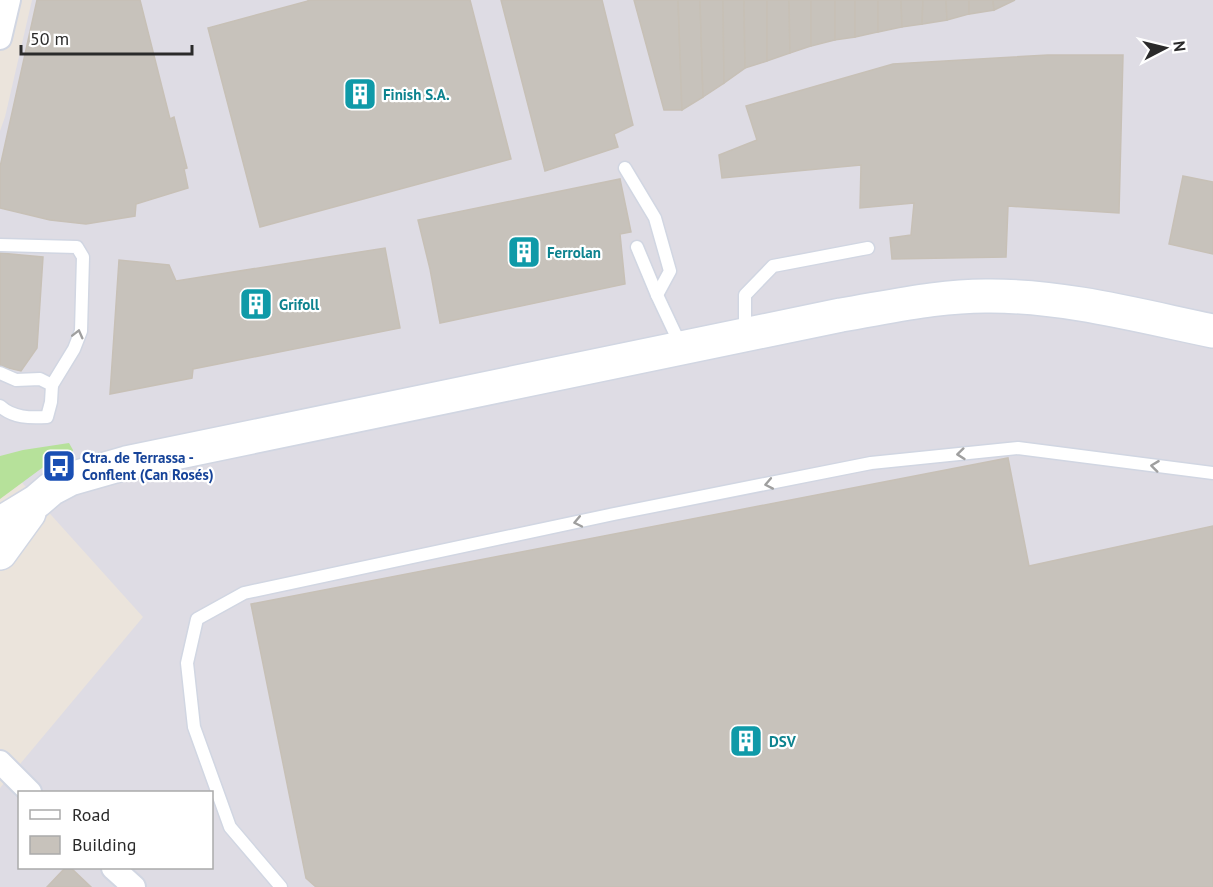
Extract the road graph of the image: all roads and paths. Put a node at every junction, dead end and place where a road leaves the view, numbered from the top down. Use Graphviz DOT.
graph roads {
  1 [pos="9,0"];
  2 [pos="0,38"];
  3 [pos="625,168"];
  4 [pos="0,245"];
  5 [pos="637,247"];
  6 [pos="868,248"];
  7 [pos="657,295"];
  8 [pos="1213,331"];
  9 [pos="745,334"];
  10 [pos="682,347"];
  11 [pos="0,373"];
  12 [pos="52,385"];
  13 [pos="0,406"];
  14 [pos="1213,473"];
  15 [pos="37,501"];
  16 [pos="0,525"];
  17 [pos="0,554"];
  18 [pos="0,762"];
  19 [pos="29,791"];
  20 [pos="115,869"];
  21 [pos="134,887"];
  22 [pos="281,887"];
  1 -- 2 [label="street"];
  3 -- 7 [label="lane"];
  12 -- 4 [label="lane, one-way"];
  5 -- 7 [label="lane"];
  6 -- 9 [label="lane"];
  7 -- 10 [label="lane"];
  8 -- 9 [label="main road"];
  9 -- 10 [label="main road"];
  10 -- 15 [label="main road"];
  11 -- 12 [label="lane"];
  12 -- 13 [label="lane"];
  14 -- 22 [label="lane, one-way"];
  15 -- 16 [label="main road"];
  15 -- 17 [label="main road"];
  18 -- 19 [label="street"];
  20 -- 21 [label="street"];
}
